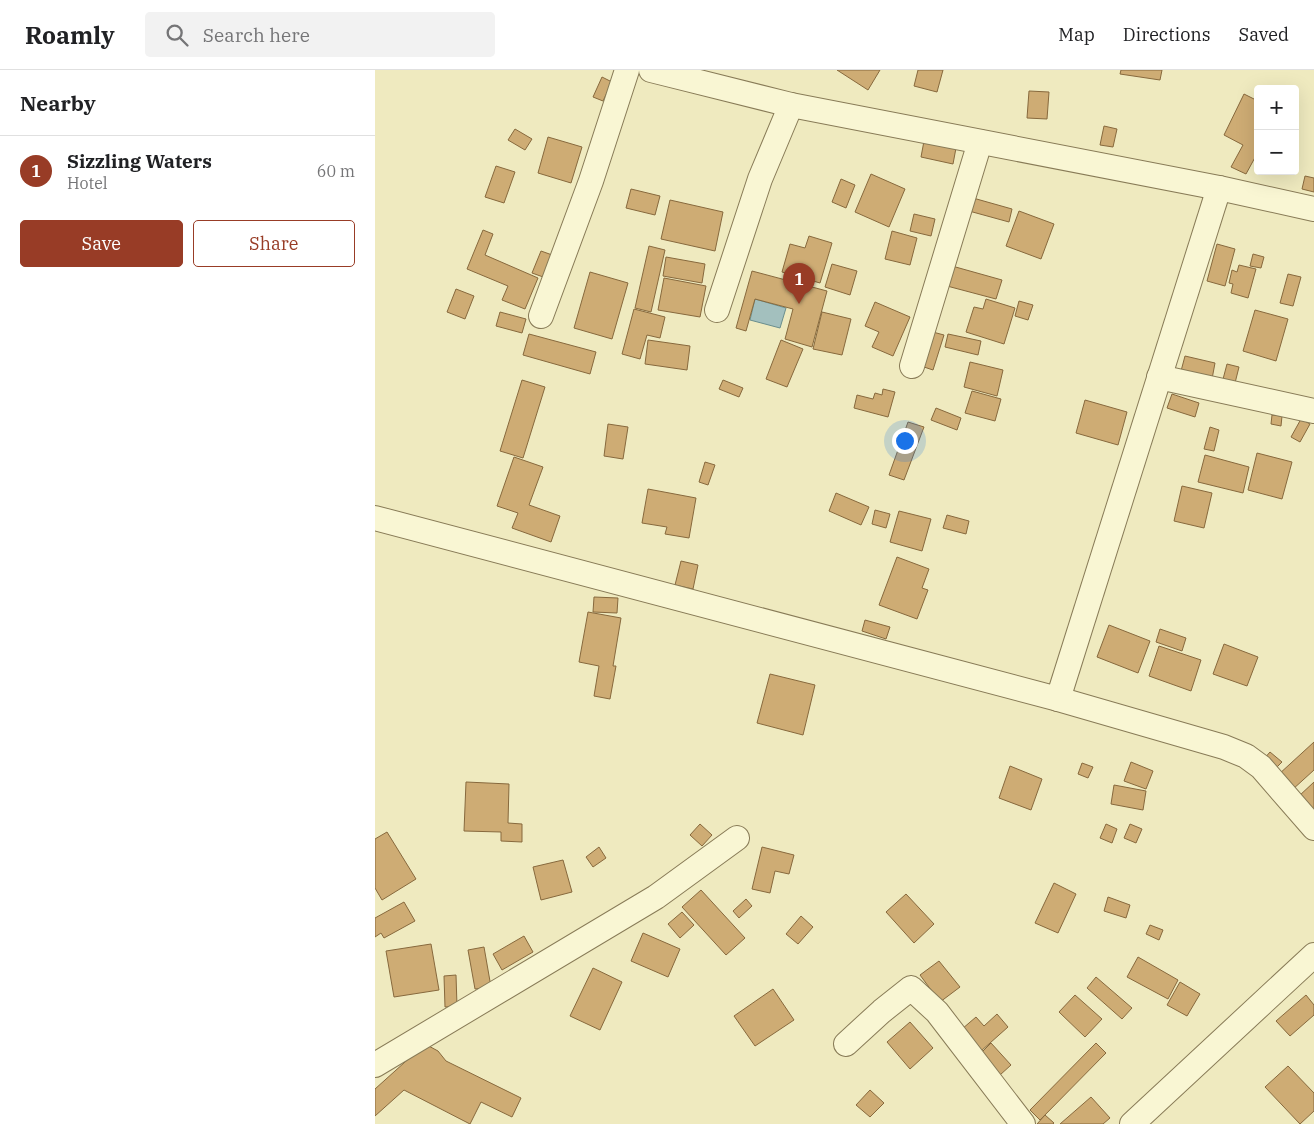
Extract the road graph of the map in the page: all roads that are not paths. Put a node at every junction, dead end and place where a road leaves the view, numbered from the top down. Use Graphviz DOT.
graph roads {
  1 [pos="627,70"];
  2 [pos="651,70"];
  3 [pos="791,105"];
  4 [pos="980,142"];
  5 [pos="1219,188"];
  6 [pos="1314,209"];
  7 [pos="717,310"];
  8 [pos="541,316"];
  9 [pos="912,366"];
  10 [pos="1159,377"];
  11 [pos="1314,410"];
  12 [pos="375,518"];
  13 [pos="1058,699"];
  14 [pos="1314,828"];
  15 [pos="737,838"];
  16 [pos="1314,955"];
  17 [pos="846,1044"];
  18 [pos="375,1065"];
  19 [pos="1023,1124"];
  20 [pos="1132,1124"];
  1 -- 8 [label="street"];
  2 -- 3 [label="street"];
  3 -- 4 [label="street"];
  3 -- 7 [label="street"];
  4 -- 5 [label="street"];
  4 -- 9 [label="street"];
  5 -- 6 [label="street"];
  5 -- 10 [label="street"];
  10 -- 11 [label="street"];
  10 -- 13 [label="street"];
  12 -- 13 [label="street"];
  13 -- 14 [label="street"];
  15 -- 18 [label="street"];
  16 -- 20 [label="street"];
  17 -- 19 [label="street"];
}
